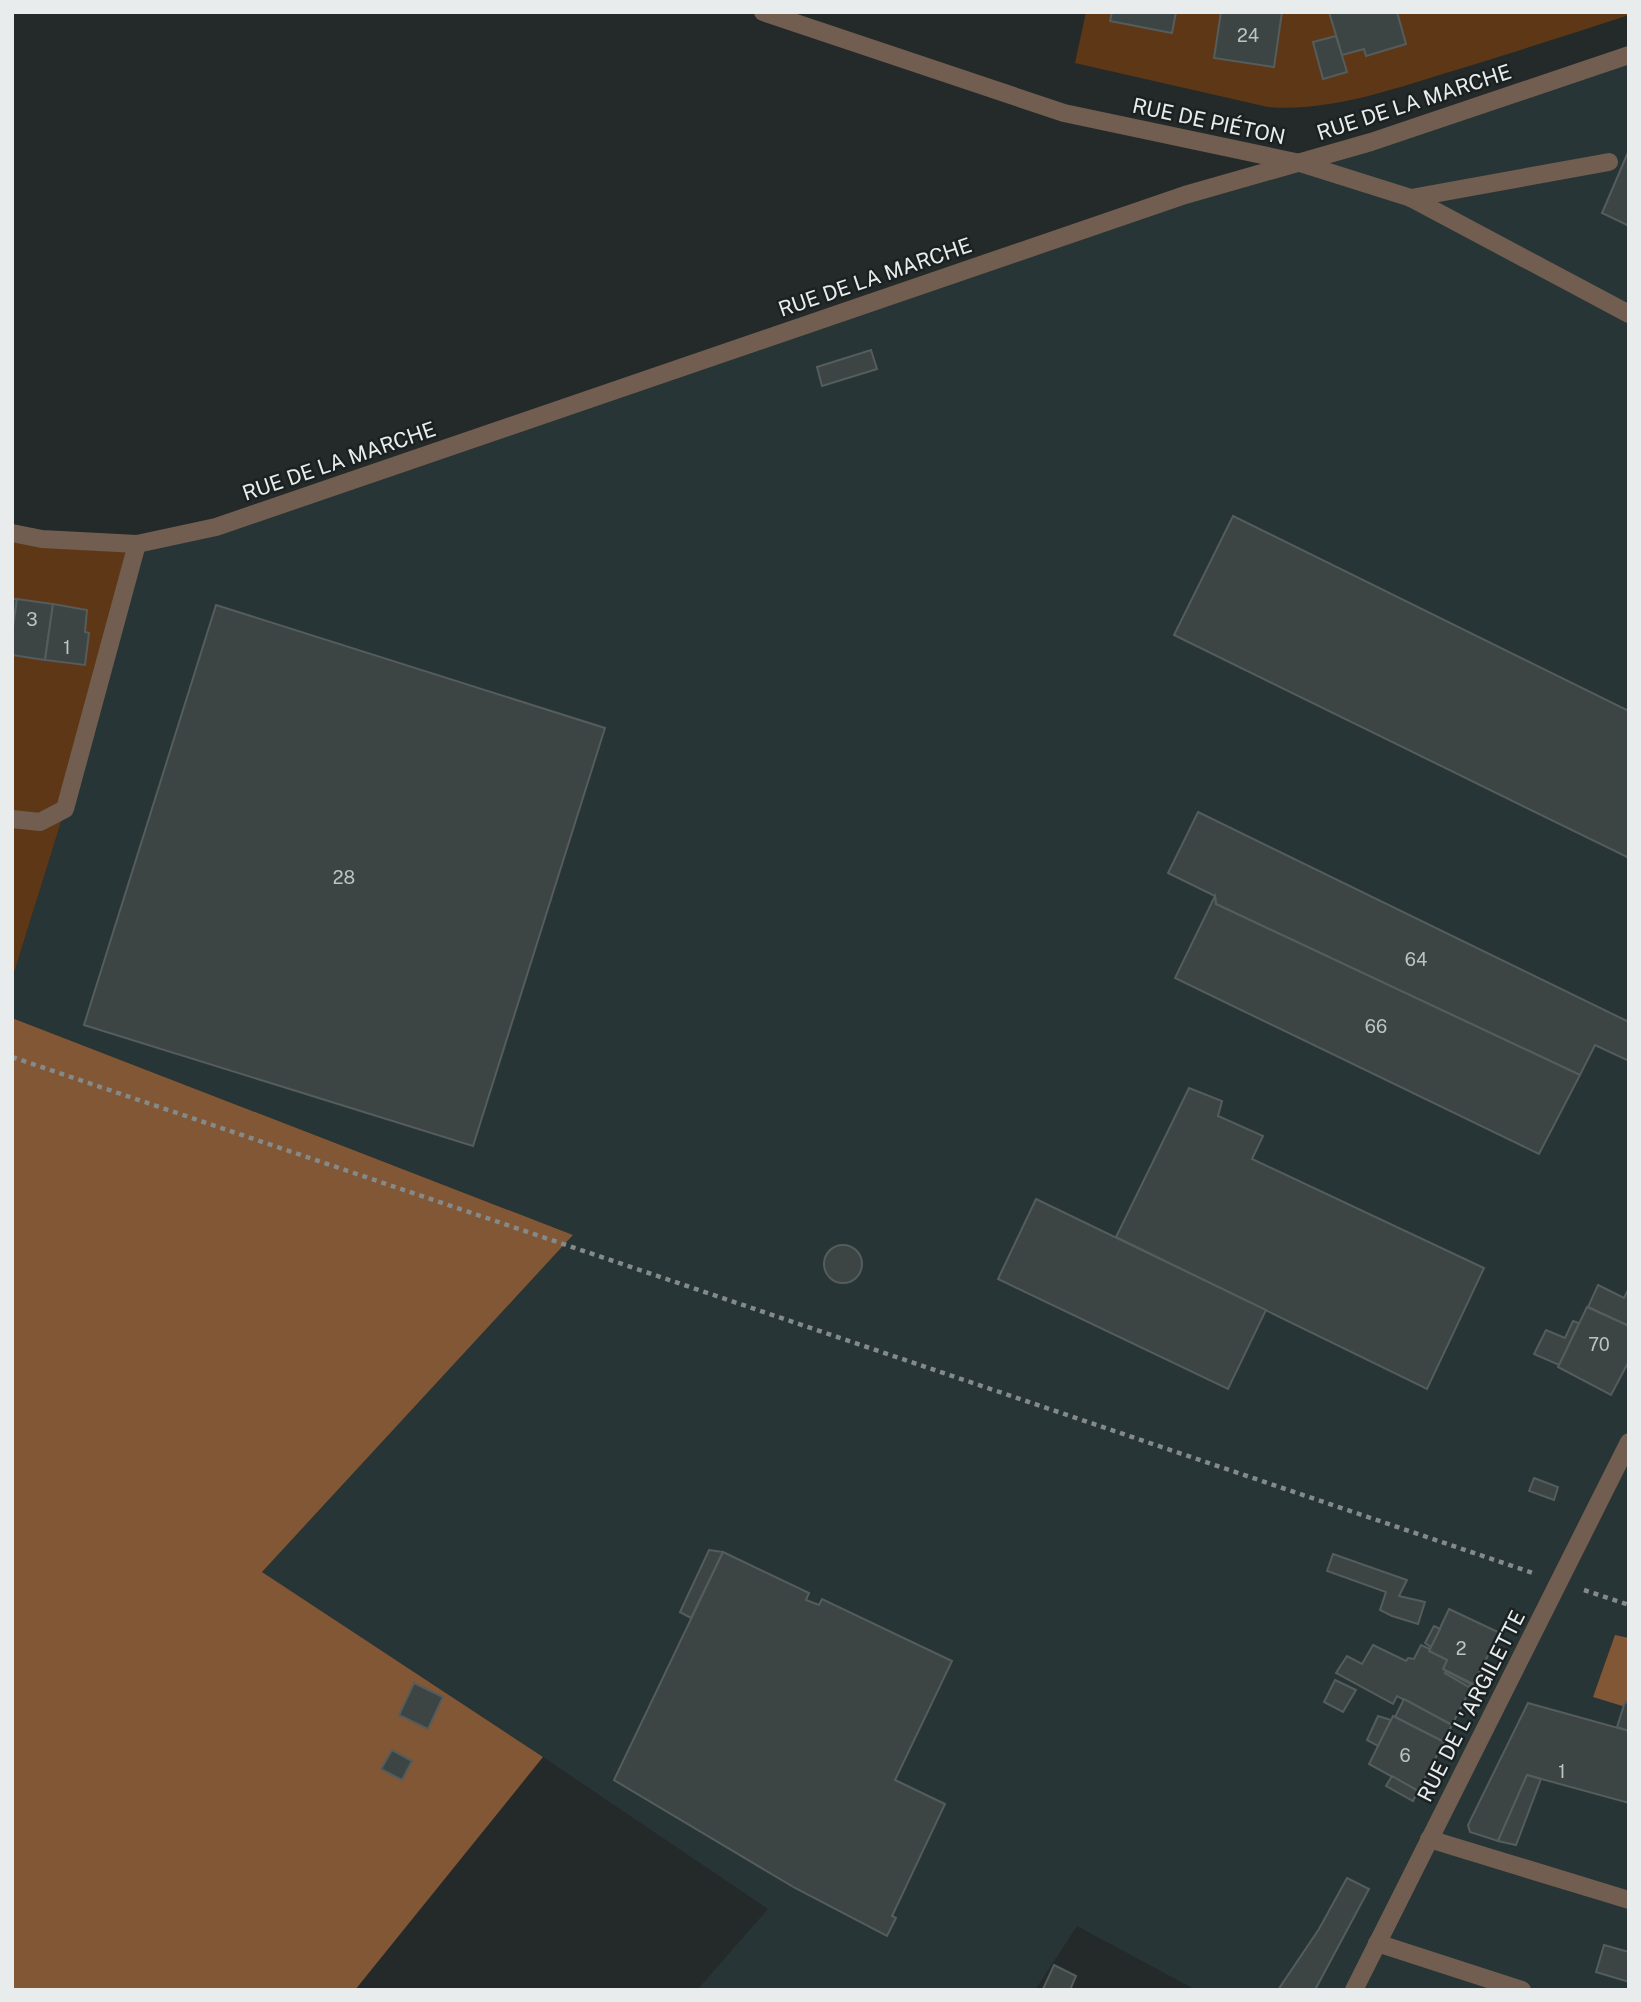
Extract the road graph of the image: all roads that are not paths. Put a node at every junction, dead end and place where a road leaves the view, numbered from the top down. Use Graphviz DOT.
graph roads {
  1 [pos="763,12"];
  2 [pos="1626,58"];
  3 [pos="1609,162"];
  4 [pos="1300,163"];
  5 [pos="1411,198"];
  6 [pos="1629,314"];
  7 [pos="12,533"];
  8 [pos="137,544"];
  9 [pos="12,819"];
  10 [pos="1629,1442"];
  11 [pos="1429,1839"];
  12 [pos="1629,1899"];
  13 [pos="1377,1943"];
  14 [pos="1354,1990"];
  15 [pos="1522,1990"];
  1 -- 4 [label="street, RUE DE PIÉTON"];
  2 -- 4 [label="street, RUE DE LA MARCHE"];
  3 -- 5 [label="street"];
  4 -- 5 [label="street, RUE DE PIÉTON"];
  4 -- 8 [label="street, RUE DE LA MARCHE"];
  5 -- 6 [label="street, RUE DE PIÉTON"];
  7 -- 8 [label="street, RUE DE LA MARCHE"];
  8 -- 9 [label="street"];
  10 -- 11 [label="street, RUE DE L'ARGILETTE"];
  11 -- 12 [label="street"];
  11 -- 13 [label="street, RUE DE L'ARGILETTE"];
  13 -- 14 [label="street, RUE DE L'ARGILETTE"];
  13 -- 15 [label="street"];
}
